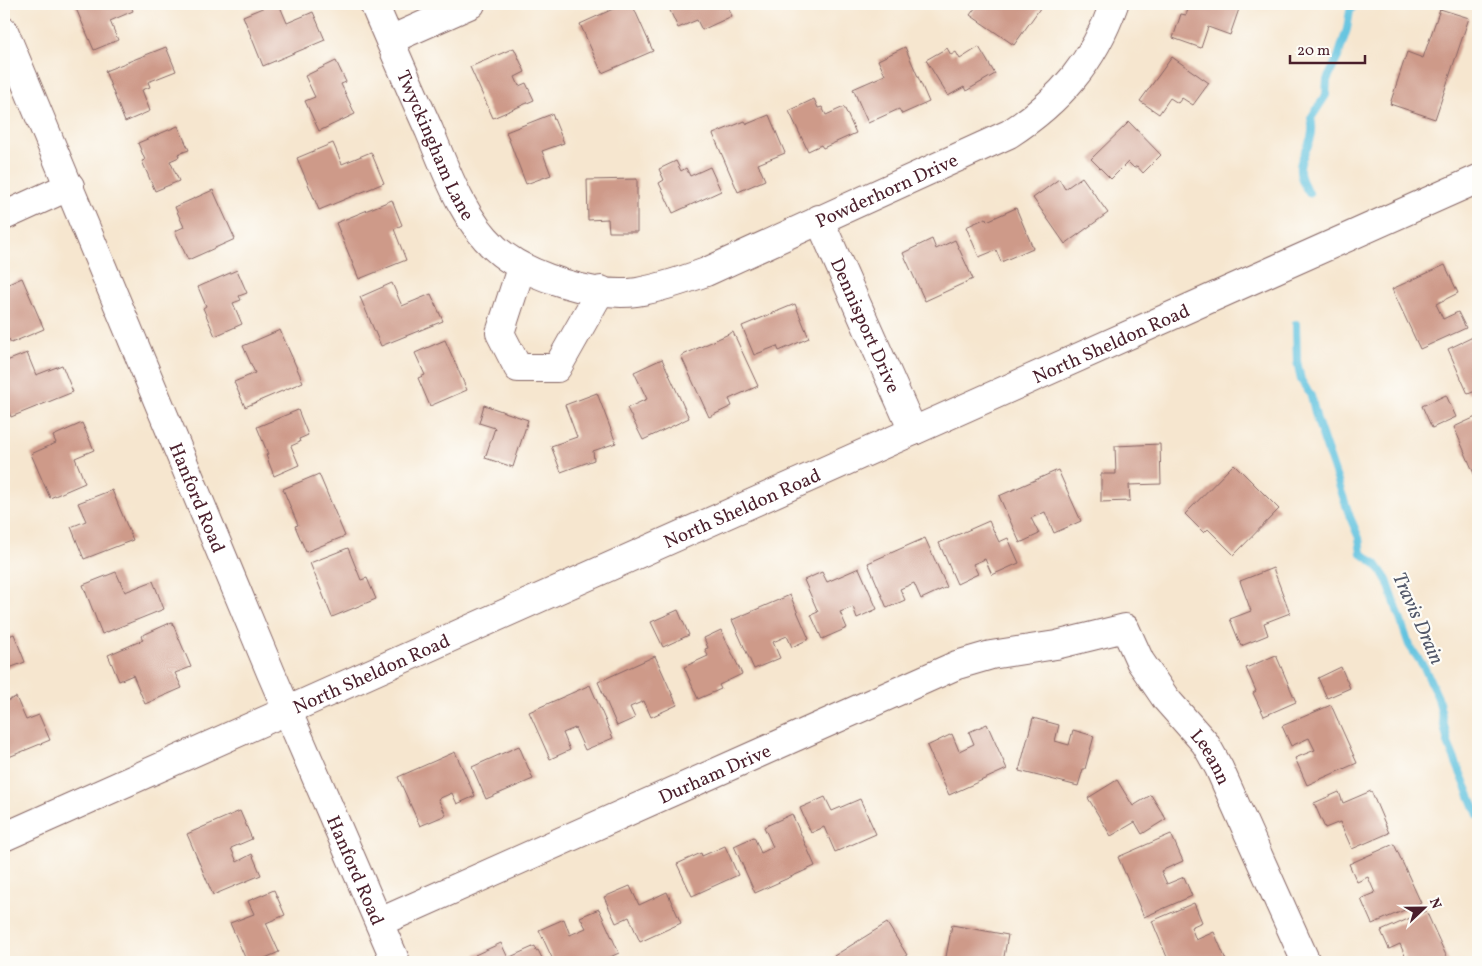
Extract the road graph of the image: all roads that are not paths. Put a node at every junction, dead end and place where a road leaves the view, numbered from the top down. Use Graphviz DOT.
graph roads {
  1 [pos="374,4"];
  2 [pos="471,4"];
  3 [pos="1114,4"];
  4 [pos="4,32"];
  5 [pos="390,40"];
  6 [pos="1478,179"];
  7 [pos="70,186"];
  8 [pos="4,216"];
  9 [pos="819,220"];
  10 [pos="521,268"];
  11 [pos="559,282"];
  12 [pos="601,290"];
  13 [pos="913,431"];
  14 [pos="1056,645"];
  15 [pos="287,711"];
  16 [pos="4,837"];
  17 [pos="380,922"];
  18 [pos="396,962"];
  19 [pos="1306,962"];
  1 -- 5 [label="street, Twyckingham Lane"];
  2 -- 5 [label="street"];
  3 -- 9 [label="street, Powderhorn Drive"];
  4 -- 7 [label="street, Hanford Road"];
  5 -- 10 [label="street, Twyckingham Lane"];
  6 -- 13 [label="street, North Sheldon Road"];
  7 -- 8 [label="street"];
  7 -- 15 [label="street, Hanford Road"];
  9 -- 12 [label="street, Powderhorn Drive"];
  9 -- 13 [label="street, Dennisport Drive"];
  10 -- 11 [label="street, Twyckingham Lane"];
  10 -- 12 [label="street"];
  11 -- 12 [label="street, Powderhorn Drive"];
  13 -- 15 [label="street, North Sheldon Road"];
  14 -- 17 [label="street, Durham Drive"];
  14 -- 19 [label="street, Leeann"];
  15 -- 16 [label="street, North Sheldon Road"];
  15 -- 17 [label="street, Hanford Road"];
  17 -- 18 [label="street, Hanford Road"];
}
